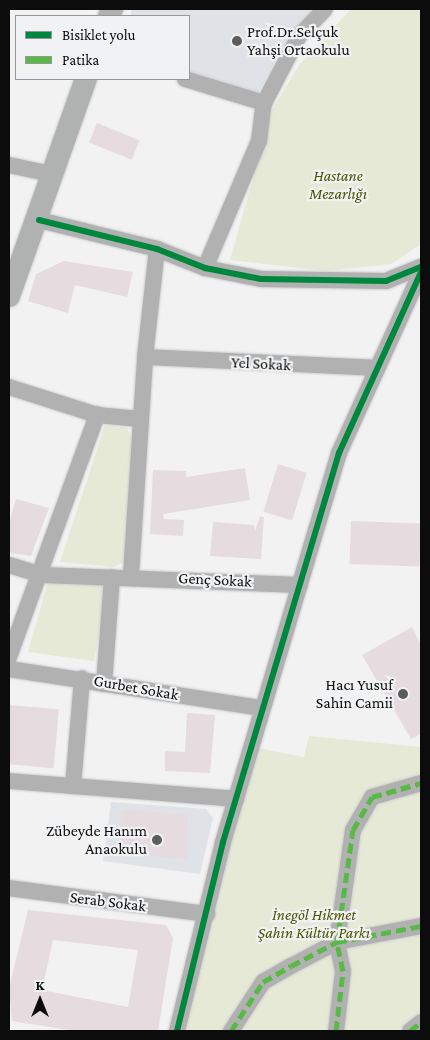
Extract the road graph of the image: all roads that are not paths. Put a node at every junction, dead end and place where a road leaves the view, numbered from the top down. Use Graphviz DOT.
graph roads {
  1 [pos="325,9"];
  2 [pos="86,80"];
  3 [pos="188,80"];
  4 [pos="264,103"];
  5 [pos="9,165"];
  6 [pos="51,174"];
  7 [pos="39,220"];
  8 [pos="157,249"];
  9 [pos="421,267"];
  10 [pos="205,268"];
  11 [pos="421,272"];
  12 [pos="9,296"];
  13 [pos="145,357"];
  14 [pos="377,368"];
  15 [pos="9,386"];
  16 [pos="97,415"];
  17 [pos="140,419"];
  18 [pos="9,565"];
  19 [pos="42,575"];
  20 [pos="131,575"];
  21 [pos="112,577"];
  22 [pos="300,585"];
  23 [pos="9,657"];
  24 [pos="9,669"];
  25 [pos="82,678"];
  26 [pos="104,684"];
  27 [pos="262,708"];
  28 [pos="9,781"];
  29 [pos="421,783"];
  30 [pos="73,786"];
  31 [pos="236,798"];
  32 [pos="9,888"];
  33 [pos="207,914"];
  34 [pos="421,926"];
  35 [pos="338,942"];
  36 [pos="421,1022"];
  37 [pos="177,1031"];
  38 [pos="231,1031"];
  39 [pos="336,1031"];
  40 [pos="410,1031"];
  1 -- 4 [label="street"];
  2 -- 6 [label="street"];
  3 -- 4 [label="street"];
  4 -- 10 [label="street"];
  5 -- 6 [label="street"];
  6 -- 7 [label="street"];
  7 -- 8 [label="street"];
  7 -- 12 [label="street"];
  8 -- 10 [label="street"];
  8 -- 13 [label="street"];
  9 -- 10 [label="street"];
  11 -- 14 [label="street"];
  13 -- 14 [label="street, Yel Sokak"];
  13 -- 17 [label="street"];
  14 -- 22 [label="street"];
  15 -- 16 [label="street"];
  16 -- 17 [label="street"];
  16 -- 19 [label="street"];
  17 -- 20 [label="street"];
  18 -- 19 [label="street, Genç Sokak"];
  19 -- 21 [label="street, Genç Sokak"];
  19 -- 23 [label="street"];
  20 -- 21 [label="street, Genç Sokak"];
  20 -- 22 [label="street, Genç Sokak"];
  21 -- 26 [label="street"];
  22 -- 27 [label="street"];
  24 -- 25 [label="street, Gurbet Sokak"];
  25 -- 26 [label="street, Gurbet Sokak"];
  25 -- 30 [label="street"];
  26 -- 27 [label="street, Gurbet Sokak"];
  27 -- 31 [label="street"];
  28 -- 30 [label="street"];
  29 -- 35 [label="street"];
  30 -- 31 [label="street"];
  31 -- 33 [label="street"];
  32 -- 33 [label="street, Serab Sokak"];
  33 -- 37 [label="street"];
  34 -- 35 [label="street"];
  35 -- 38 [label="street"];
  35 -- 39 [label="street"];
  36 -- 40 [label="street"];
}
